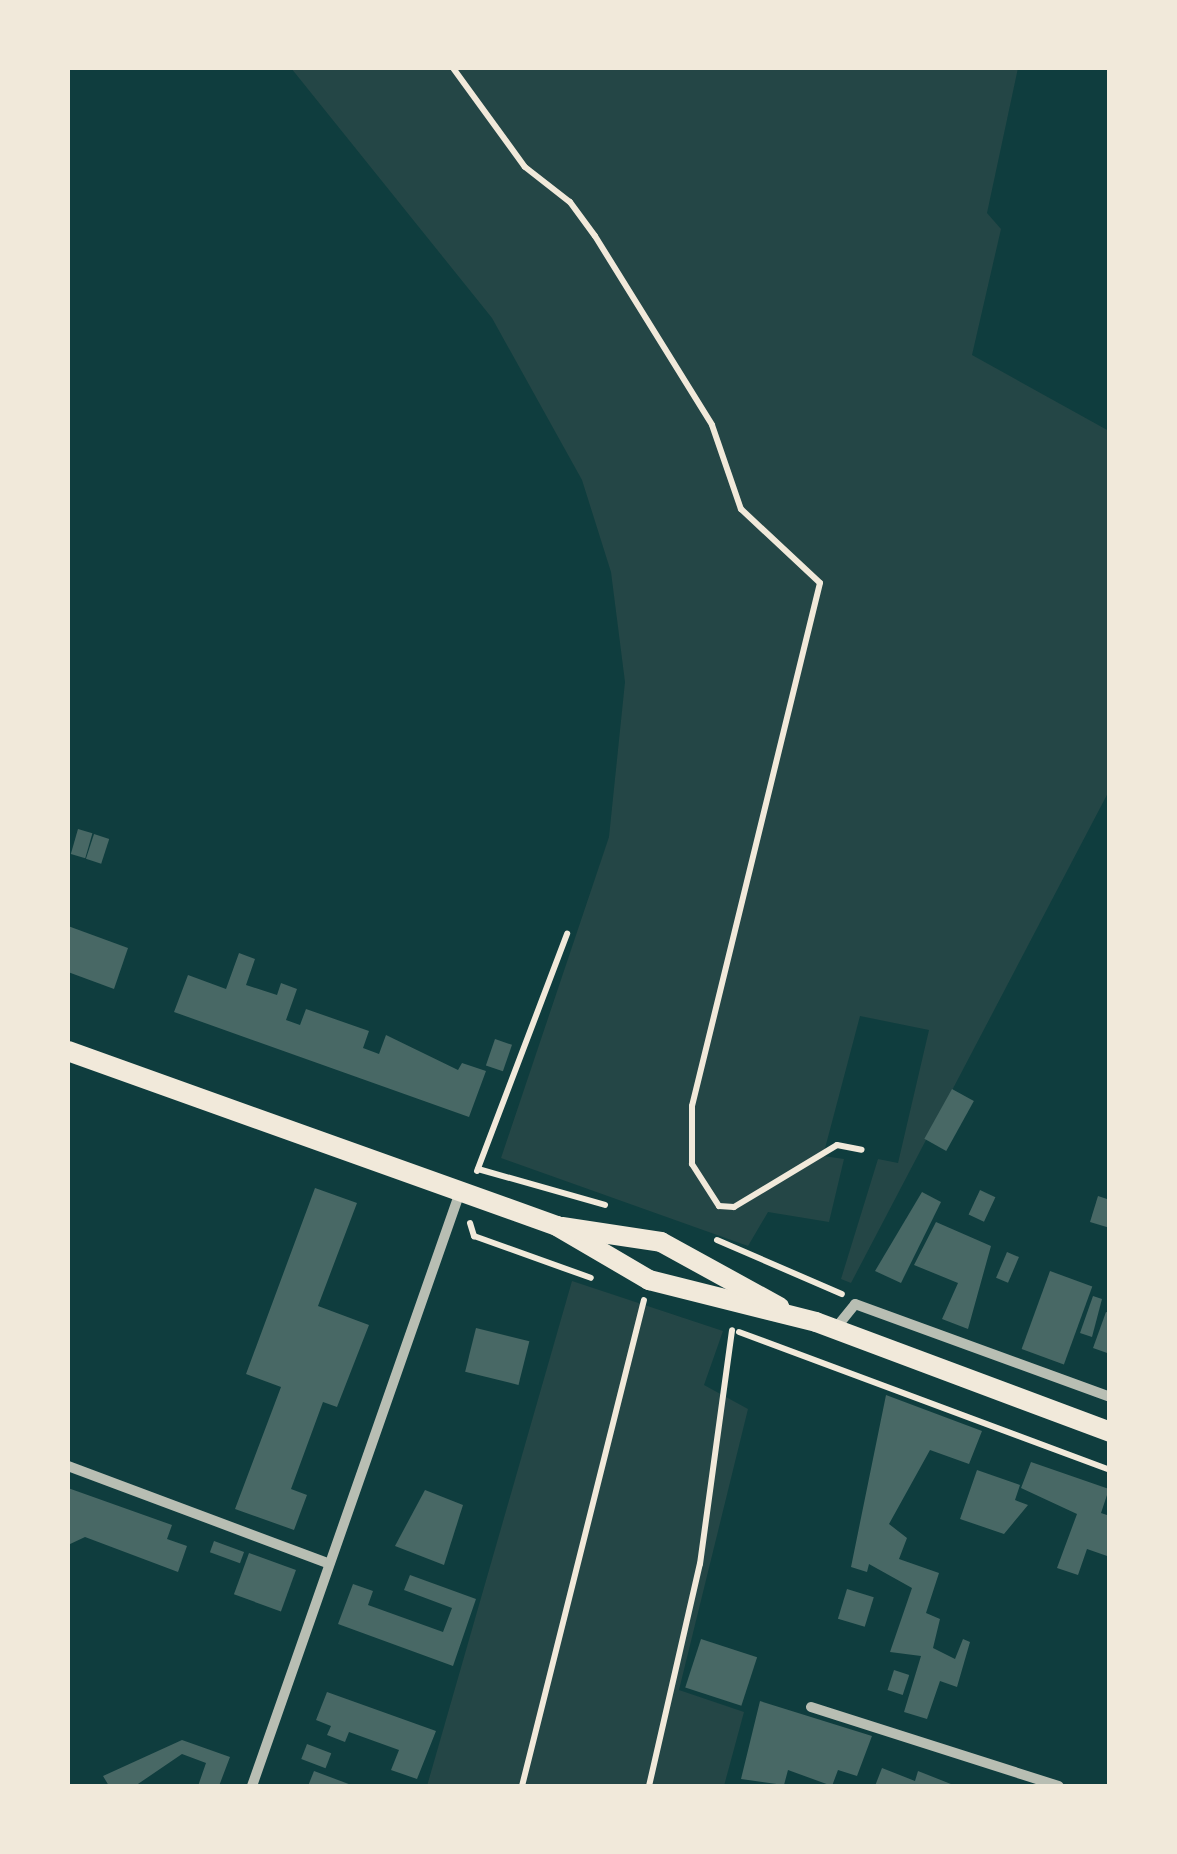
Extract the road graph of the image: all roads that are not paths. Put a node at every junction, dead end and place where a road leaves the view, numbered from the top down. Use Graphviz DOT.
graph roads {
  1 [pos="68,1051"];
  2 [pos="463,1194"];
  3 [pos="557,1226"];
  4 [pos="789,1314"];
  5 [pos="835,1329"];
  6 [pos="1110,1397"];
  7 [pos="1110,1432"];
  8 [pos="68,1466"];
  9 [pos="326,1562"];
  10 [pos="810,1707"];
  11 [pos="252,1786"];
  12 [pos="1059,1786"];
  1 -- 2 [label="main road"];
  2 -- 3 [label="main road"];
  2 -- 9 [label="street"];
  3 -- 4 [label="main road"];
  3 -- 4 [label="main road"];
  4 -- 5 [label="main road"];
  5 -- 6 [label="street"];
  5 -- 7 [label="main road"];
  8 -- 9 [label="street"];
  9 -- 11 [label="street"];
  10 -- 12 [label="street"];
}
